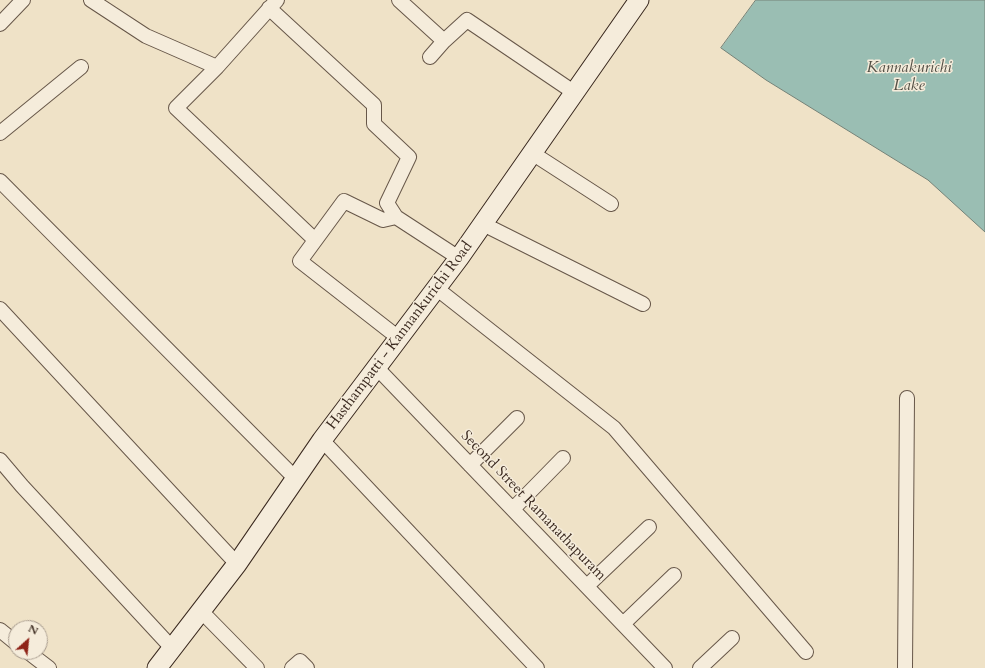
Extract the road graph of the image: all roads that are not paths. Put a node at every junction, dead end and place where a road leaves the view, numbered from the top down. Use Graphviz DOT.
graph roads {
  1 [pos="23,0"];
  2 [pos="90,0"];
  3 [pos="399,0"];
  4 [pos="639,0"];
  5 [pos="273,4"];
  6 [pos="0,24"];
  7 [pos="444,41"];
  8 [pos="430,57"];
  9 [pos="81,67"];
  10 [pos="217,67"];
  11 [pos="575,93"];
  12 [pos="0,133"];
  13 [pos="532,152"];
  14 [pos="0,181"];
  15 [pos="611,204"];
  16 [pos="396,217"];
  17 [pos="483,224"];
  18 [pos="315,240"];
  19 [pos="459,258"];
  20 [pos="436,288"];
  21 [pos="643,304"];
  22 [pos="0,309"];
  23 [pos="400,339"];
  24 [pos="377,368"];
  25 [pos="907,398"];
  26 [pos="517,418"];
  27 [pos="322,440"];
  28 [pos="563,458"];
  29 [pos="0,460"];
  30 [pos="470,465"];
  31 [pos="296,479"];
  32 [pos="513,509"];
  33 [pos="649,528"];
  34 [pos="237,564"];
  35 [pos="674,575"];
  36 [pos="587,586"];
  37 [pos="201,611"];
  38 [pos="623,624"];
  39 [pos="0,630"];
  40 [pos="8,636"];
  41 [pos="732,638"];
  42 [pos="172,648"];
  43 [pos="806,652"];
  44 [pos="38,660"];
  45 [pos="49,668"];
  46 [pos="157,668"];
  47 [pos="256,668"];
  48 [pos="292,668"];
  49 [pos="307,668"];
  50 [pos="537,668"];
  51 [pos="665,668"];
  52 [pos="700,668"];
  53 [pos="905,668"];
  1 -- 6 [label="street"];
  2 -- 10 [label="street"];
  3 -- 7 [label="street"];
  4 -- 11 [label="main road, Hasthampatti - Kannankurichi Road"];
  5 -- 10 [label="street"];
  5 -- 16 [label="street"];
  7 -- 8 [label="street"];
  7 -- 11 [label="street"];
  9 -- 12 [label="street"];
  10 -- 18 [label="street"];
  11 -- 13 [label="main road, Hasthampatti - Kannankurichi Road"];
  13 -- 15 [label="street"];
  13 -- 17 [label="main road, Hasthampatti - Kannankurichi Road"];
  14 -- 31 [label="street"];
  16 -- 18 [label="street"];
  16 -- 19 [label="street"];
  17 -- 19 [label="main road, Hasthampatti - Kannankurichi Road"];
  17 -- 21 [label="street"];
  18 -- 23 [label="street"];
  19 -- 20 [label="main road, Hasthampatti - Kannankurichi Road"];
  20 -- 23 [label="main road, Hasthampatti - Kannankurichi Road"];
  20 -- 43 [label="street"];
  22 -- 34 [label="street"];
  23 -- 24 [label="main road, Hasthampatti - Kannankurichi Road"];
  24 -- 27 [label="main road, Hasthampatti - Kannankurichi Road"];
  24 -- 30 [label="street, Second Street Ramanathapuram"];
  25 -- 53 [label="street"];
  26 -- 30 [label="street"];
  27 -- 31 [label="main road, Hasthampatti - Kannankurichi Road"];
  27 -- 50 [label="street"];
  28 -- 32 [label="street"];
  29 -- 42 [label="street"];
  30 -- 32 [label="street, Second Street Ramanathapuram"];
  31 -- 34 [label="main road, Hasthampatti - Kannankurichi Road"];
  32 -- 36 [label="street, Second Street Ramanathapuram"];
  33 -- 36 [label="street"];
  34 -- 37 [label="main road, Hasthampatti - Kannankurichi Road"];
  35 -- 38 [label="street"];
  36 -- 38 [label="street, Second Street Ramanathapuram"];
  37 -- 42 [label="main road, Hasthampatti - Kannankurichi Road"];
  37 -- 47 [label="street"];
  38 -- 51 [label="street, Second Street Ramanathapuram"];
  39 -- 40 [label="street"];
  41 -- 52 [label="street"];
  42 -- 46 [label="main road, Hasthampatti - Kannankurichi Road"];
  44 -- 45 [label="street"];
  48 -- 49 [label="street"];
}
